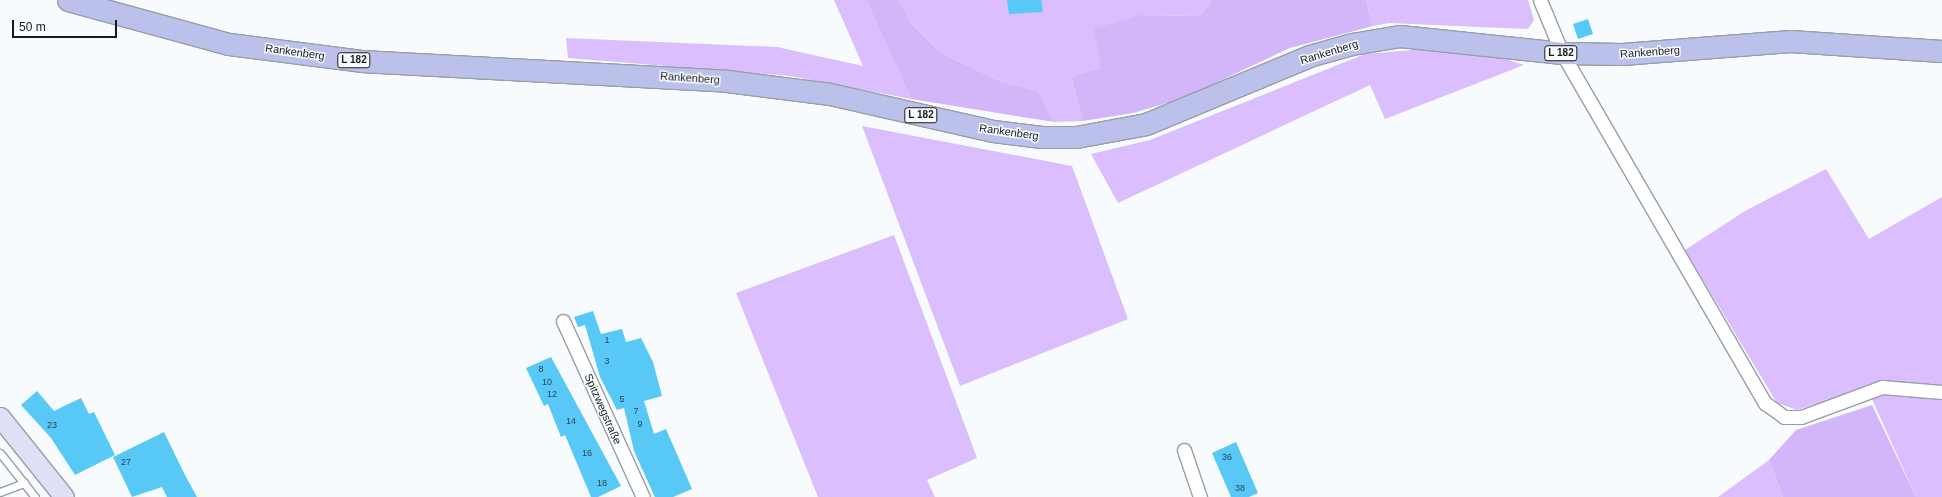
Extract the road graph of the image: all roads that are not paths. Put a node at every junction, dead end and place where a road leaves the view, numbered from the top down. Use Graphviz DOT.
graph roads {
  1 [pos="68,0"];
  2 [pos="1540,0"];
  3 [pos="1942,51"];
  4 [pos="1562,53"];
  5 [pos="563,320"];
  6 [pos="1942,392"];
  7 [pos="0,417"];
  8 [pos="1184,450"];
  9 [pos="0,453"];
  10 [pos="24,483"];
  11 [pos="0,492"];
  12 [pos="35,497"];
  13 [pos="64,497"];
  14 [pos="643,497"];
  15 [pos="1200,497"];
  1 -- 4 [label="main road, Rankenberg / L 182"];
  2 -- 4 [label="street"];
  3 -- 4 [label="main road, Rankenberg / L 182"];
  4 -- 6 [label="street"];
  5 -- 14 [label="street, Spitzwegstraße"];
  7 -- 13 [label="main road"];
  8 -- 15 [label="street"];
  9 -- 10 [label="lane"];
  10 -- 11 [label="lane"];
  10 -- 12 [label="lane"];
}
